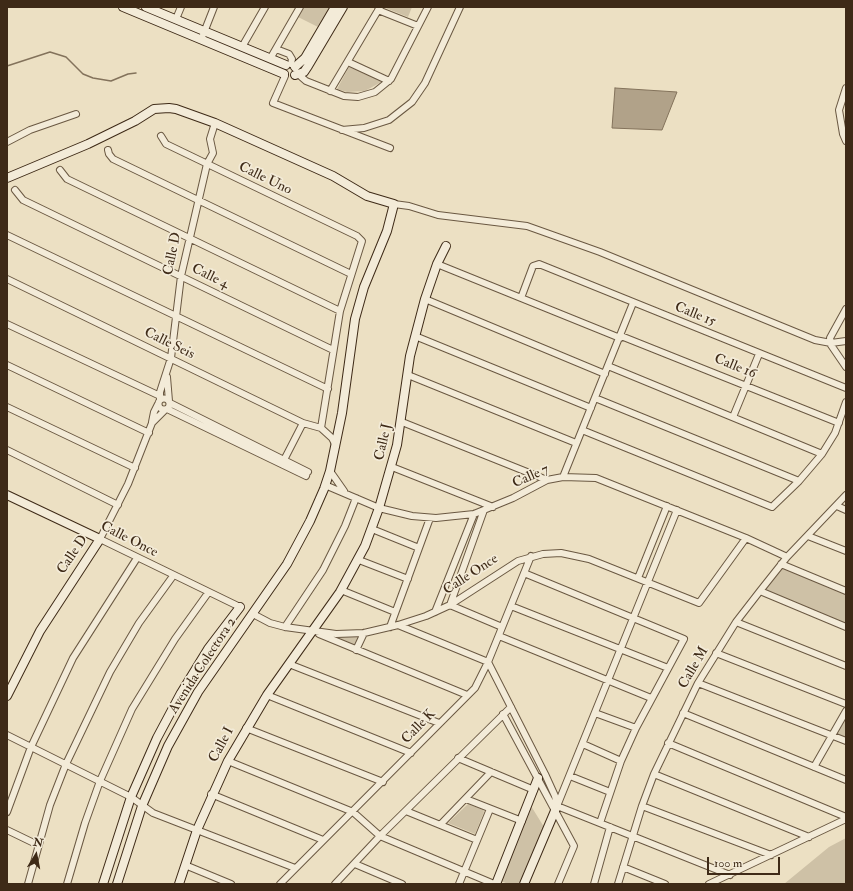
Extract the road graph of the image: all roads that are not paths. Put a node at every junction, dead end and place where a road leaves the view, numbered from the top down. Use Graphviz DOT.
graph roads {
  1 [pos="123,7"];
  2 [pos="147,7"];
  3 [pos="181,7"];
  4 [pos="214,7"];
  5 [pos="300,7"];
  6 [pos="335,7"];
  7 [pos="343,7"];
  8 [pos="428,7"];
  9 [pos="452,7"];
  10 [pos="263,8"];
  11 [pos="379,8"];
  12 [pos="460,9"];
  13 [pos="176,19"];
  14 [pos="418,26"];
  15 [pos="205,31"];
  16 [pos="201,40"];
  17 [pos="242,47"];
  18 [pos="276,49"];
  19 [pos="270,58"];
  20 [pos="348,62"];
  21 [pos="293,69"];
  22 [pos="284,75"];
  23 [pos="389,81"];
  24 [pos="846,88"];
  25 [pos="330,91"];
  26 [pos="76,114"];
  27 [pos="215,123"];
  28 [pos="342,130"];
  29 [pos="161,136"];
  30 [pos="846,141"];
  31 [pos="7,142"];
  32 [pos="390,148"];
  33 [pos="108,150"];
  34 [pos="207,164"];
  35 [pos="60,170"];
  36 [pos="7,178"];
  37 [pos="15,190"];
  38 [pos="198,199"];
  39 [pos="394,204"];
  40 [pos="7,235"];
  41 [pos="189,237"];
  42 [pos="446,246"];
  43 [pos="437,264"];
  44 [pos="351,274"];
  45 [pos="181,276"];
  46 [pos="7,279"];
  47 [pos="521,298"];
  48 [pos="425,299"];
  49 [pos="633,303"];
  50 [pos="846,308"];
  51 [pos="340,311"];
  52 [pos="176,316"];
  53 [pos="7,324"];
  54 [pos="415,336"];
  55 [pos="620,337"];
  56 [pos="846,341"];
  57 [pos="831,342"];
  58 [pos="333,350"];
  59 [pos="759,354"];
  60 [pos="171,358"];
  61 [pos="7,365"];
  62 [pos="608,366"];
  63 [pos="846,367"];
  64 [pos="167,373"];
  65 [pos="605,374"];
  66 [pos="408,375"];
  67 [pos="746,385"];
  68 [pos="846,388"];
  69 [pos="328,389"];
  70 [pos="595,398"];
  71 [pos="159,400"];
  72 [pos="846,402"];
  73 [pos="167,406"];
  74 [pos="7,407"];
  75 [pos="591,408"];
  76 [pos="733,417"];
  77 [pos="402,422"];
  78 [pos="152,423"];
  79 [pos="303,423"];
  80 [pos="839,423"];
  81 [pos="321,428"];
  82 [pos="582,430"];
  83 [pos="149,433"];
  84 [pos="576,443"];
  85 [pos="336,446"];
  86 [pos="7,450"];
  87 [pos="822,454"];
  88 [pos="284,460"];
  89 [pos="392,467"];
  90 [pos="135,468"];
  91 [pos="330,471"];
  92 [pos="563,477"];
  93 [pos="547,480"];
  94 [pos="799,481"];
  95 [pos="325,485"];
  96 [pos="345,493"];
  97 [pos="7,495"];
  98 [pos="846,495"];
  99 [pos="356,498"];
  100 [pos="118,504"];
  101 [pos="667,506"];
  102 [pos="837,506"];
  103 [pos="493,507"];
  104 [pos="379,508"];
  105 [pos="484,510"];
  106 [pos="677,510"];
  107 [pos="846,510"];
  108 [pos="474,514"];
  109 [pos="430,518"];
  110 [pos="372,529"];
  111 [pos="808,536"];
  112 [pos="746,538"];
  113 [pos="100,539"];
  114 [pos="419,548"];
  115 [pos="846,551"];
  116 [pos="531,556"];
  117 [pos="787,557"];
  118 [pos="136,558"];
  119 [pos="359,560"];
  120 [pos="781,564"];
  121 [pos="524,573"];
  122 [pos="173,576"];
  123 [pos="638,578"];
  124 [pos="408,579"];
  125 [pos="648,582"];
  126 [pos="342,590"];
  127 [pos="760,591"];
  128 [pos="846,591"];
  129 [pos="208,593"];
  130 [pos="450,605"];
  131 [pos="511,606"];
  132 [pos="240,607"];
  133 [pos="395,612"];
  134 [pos="435,612"];
  135 [pos="253,614"];
  136 [pos="633,618"];
  137 [pos="736,622"];
  138 [pos="398,625"];
  139 [pos="285,627"];
  140 [pos="390,627"];
  141 [pos="502,627"];
  142 [pos="846,627"];
  143 [pos="313,631"];
  144 [pos="364,633"];
  145 [pos="499,636"];
  146 [pos="356,650"];
  147 [pos="620,650"];
  148 [pos="716,653"];
  149 [pos="488,662"];
  150 [pos="289,664"];
  151 [pos="846,666"];
  152 [pos="668,668"];
  153 [pos="481,678"];
  154 [pos="498,681"];
  155 [pos="608,681"];
  156 [pos="698,683"];
  157 [pos="267,695"];
  158 [pos="467,695"];
  159 [pos="7,696"];
  160 [pos="651,698"];
  161 [pos="846,704"];
  162 [pos="511,707"];
  163 [pos="846,711"];
  164 [pos="595,713"];
  165 [pos="683,713"];
  166 [pos="503,714"];
  167 [pos="439,722"];
  168 [pos="246,728"];
  169 [pos="636,728"];
  170 [pos="7,735"];
  171 [pos="832,735"];
  172 [pos="846,741"];
  173 [pos="668,743"];
  174 [pos="583,744"];
  175 [pos="31,747"];
  176 [pos="411,753"];
  177 [pos="458,758"];
  178 [pos="621,760"];
  179 [pos="228,761"];
  180 [pos="66,764"];
  181 [pos="814,767"];
  182 [pos="491,772"];
  183 [pos="654,774"];
  184 [pos="541,776"];
  185 [pos="570,776"];
  186 [pos="846,780"];
  187 [pos="100,781"];
  188 [pos="383,782"];
  189 [pos="534,790"];
  190 [pos="610,792"];
  191 [pos="211,794"];
  192 [pos="130,797"];
  193 [pos="466,799"];
  194 [pos="142,806"];
  195 [pos="642,806"];
  196 [pos="556,808"];
  197 [pos="490,809"];
  198 [pos="406,811"];
  199 [pos="7,812"];
  200 [pos="353,812"];
  201 [pos="846,818"];
  202 [pos="522,821"];
  203 [pos="600,823"];
  204 [pos="441,824"];
  205 [pos="610,827"];
  206 [pos="7,830"];
  207 [pos="197,830"];
  208 [pos="632,835"];
  209 [pos="380,836"];
  210 [pos="808,837"];
  211 [pos="323,840"];
  212 [pos="477,840"];
  213 [pos="38,845"];
  214 [pos="771,855"];
  215 [pos="355,864"];
  216 [pos="185,865"];
  217 [pos="623,867"];
  218 [pos="295,868"];
  219 [pos="464,872"];
  220 [pos="730,875"];
  221 [pos="387,878"];
  222 [pos="28,884"];
  223 [pos="67,884"];
  224 [pos="103,884"];
  225 [pos="117,884"];
  226 [pos="179,884"];
  227 [pos="231,884"];
  228 [pos="280,884"];
  229 [pos="335,884"];
  230 [pos="381,884"];
  231 [pos="402,884"];
  232 [pos="459,884"];
  233 [pos="495,884"];
  234 [pos="524,884"];
  235 [pos="558,884"];
  236 [pos="594,884"];
  237 [pos="618,884"];
  238 [pos="666,884"];
  239 [pos="709,884"];
  1 -- 16 [label="street"];
  2 -- 13 [label="street"];
  3 -- 13 [label="street"];
  4 -- 15 [label="street"];
  5 -- 18 [label="street"];
  6 -- 21 [label="street"];
  7 -- 21 [label="street"];
  8 -- 14 [label="street"];
  9 -- 12 [label="street"];
  10 -- 17 [label="street"];
  11 -- 14 [label="street"];
  11 -- 20 [label="street"];
  12 -- 28 [label="street"];
  13 -- 15 [label="street"];
  14 -- 23 [label="street"];
  15 -- 16 [label="street"];
  15 -- 17 [label="street"];
  16 -- 22 [label="street"];
  17 -- 19 [label="street"];
  18 -- 19 [label="street"];
  18 -- 21 [label="street"];
  19 -- 21 [label="street"];
  20 -- 23 [label="street"];
  20 -- 25 [label="street"];
  21 -- 22 [label="street"];
  21 -- 25 [label="street"];
  22 -- 28 [label="street"];
  23 -- 25 [label="street"];
  24 -- 30 [label="street"];
  26 -- 31 [label="street"];
  27 -- 34 [label="street, Calle D"];
  27 -- 36 [label="street"];
  27 -- 39 [label="street"];
  28 -- 32 [label="street"];
  29 -- 34 [label="street, Calle Uno"];
  33 -- 38 [label="street"];
  34 -- 38 [label="street, Calle D"];
  34 -- 44 [label="street, Calle Uno"];
  35 -- 41 [label="street"];
  37 -- 45 [label="street, Calle 4"];
  38 -- 41 [label="street, Calle D"];
  38 -- 44 [label="street"];
  39 -- 57 [label="street"];
  39 -- 85 [label="street, Avenida Colectora 2"];
  40 -- 52 [label="street"];
  41 -- 45 [label="street, Calle D"];
  41 -- 51 [label="street"];
  42 -- 43 [label="street, Calle J"];
  43 -- 47 [label="street, Calle 16"];
  43 -- 48 [label="street, Calle J"];
  44 -- 51 [label="street"];
  45 -- 52 [label="street, Calle D"];
  45 -- 58 [label="street, Calle 4"];
  46 -- 60 [label="street, Calle Seis"];
  47 -- 49 [label="street, Calle 15"];
  47 -- 55 [label="street, Calle 16"];
  48 -- 54 [label="street, Calle J"];
  48 -- 65 [label="street"];
  49 -- 55 [label="street"];
  49 -- 59 [label="street, Calle 15"];
  50 -- 57 [label="street"];
  51 -- 58 [label="street"];
  52 -- 60 [label="street, Calle D"];
  52 -- 69 [label="street"];
  53 -- 71 [label="street"];
  54 -- 66 [label="street, Calle J"];
  54 -- 75 [label="street"];
  55 -- 62 [label="street"];
  55 -- 67 [label="street, Calle 16"];
  56 -- 57 [label="street"];
  57 -- 63 [label="street"];
  58 -- 69 [label="street"];
  59 -- 67 [label="street"];
  59 -- 68 [label="street, Calle 15"];
  60 -- 64 [label="street, Calle D"];
  60 -- 79 [label="street, Calle Seis"];
  61 -- 83 [label="street"];
  62 -- 65 [label="street"];
  62 -- 76 [label="street"];
  64 -- 71 [label="street, Calle D"];
  64 -- 73 [label="street, Calle D"];
  65 -- 70 [label="street"];
  66 -- 77 [label="street, Calle J"];
  66 -- 84 [label="street"];
  67 -- 76 [label="street"];
  67 -- 80 [label="street, Calle 16"];
  69 -- 81 [label="street"];
  70 -- 75 [label="street"];
  70 -- 94 [label="street"];
  71 -- 73 [label="street"];
  71 -- 73 [label="street"];
  71 -- 78 [label="street, Calle D"];
  72 -- 80 [label="street"];
  73 -- 78 [label="street, Calle D"];
  73 -- 88 [label="street"];
  73 -- 88 [label="street"];
  74 -- 90 [label="street"];
  75 -- 82 [label="street"];
  76 -- 87 [label="street"];
  77 -- 89 [label="street, Calle J"];
  77 -- 93 [label="street"];
  78 -- 83 [label="street, Calle D"];
  79 -- 81 [label="street, Calle Seis"];
  79 -- 88 [label="street"];
  80 -- 87 [label="street"];
  81 -- 85 [label="street"];
  82 -- 84 [label="street"];
  82 -- 94 [label="street"];
  83 -- 90 [label="street, Calle D"];
  84 -- 92 [label="street"];
  85 -- 91 [label="street, Avenida Colectora 2"];
  86 -- 100 [label="street"];
  87 -- 94 [label="street"];
  89 -- 103 [label="street"];
  89 -- 104 [label="street, Calle J"];
  90 -- 100 [label="street, Calle D"];
  91 -- 95 [label="street, Avenida Colectora 2"];
  91 -- 96 [label="street"];
  92 -- 93 [label="street, Calle 7"];
  92 -- 101 [label="street, Calle 7"];
  93 -- 103 [label="street, Calle 7"];
  95 -- 96 [label="street, Calle 7"];
  95 -- 135 [label="street, Avenida Colectora 2"];
  96 -- 99 [label="street, Calle 7"];
  97 -- 113 [label="street, Calle Once"];
  98 -- 102 [label="street, Calle M"];
  99 -- 104 [label="street, Calle 7"];
  99 -- 139 [label="street"];
  100 -- 113 [label="street, Calle D"];
  101 -- 106 [label="street, Calle 7"];
  101 -- 123 [label="street"];
  102 -- 107 [label="street"];
  102 -- 111 [label="street, Calle M"];
  103 -- 105 [label="street, Calle 7"];
  104 -- 109 [label="street, Calle 7"];
  104 -- 110 [label="street, Calle J"];
  105 -- 108 [label="street, Calle 7"];
  105 -- 130 [label="street"];
  106 -- 112 [label="street, Calle 7"];
  106 -- 125 [label="street"];
  108 -- 109 [label="street, Calle 7"];
  108 -- 134 [label="street"];
  109 -- 114 [label="street"];
  110 -- 114 [label="street"];
  110 -- 119 [label="street, Calle J"];
  111 -- 115 [label="street"];
  111 -- 117 [label="street, Calle M"];
  112 -- 117 [label="street, Calle 7"];
  112 -- 125 [label="street, Calle Once"];
  113 -- 118 [label="street, Calle Once"];
  113 -- 159 [label="street, Calle D"];
  114 -- 124 [label="street"];
  116 -- 121 [label="street, Calle K"];
  116 -- 123 [label="street, Calle Once"];
  116 -- 130 [label="street, Calle Once"];
  117 -- 120 [label="street, Calle M"];
  118 -- 122 [label="street, Calle Once"];
  118 -- 175 [label="street"];
  119 -- 124 [label="street"];
  119 -- 126 [label="street, Calle J"];
  120 -- 127 [label="street, Calle M"];
  120 -- 128 [label="street"];
  121 -- 131 [label="street, Calle K"];
  121 -- 136 [label="street"];
  122 -- 129 [label="street, Calle Once"];
  122 -- 180 [label="street"];
  123 -- 125 [label="street, Calle Once"];
  124 -- 133 [label="street"];
  125 -- 136 [label="street"];
  126 -- 133 [label="street"];
  126 -- 143 [label="street, Calle J"];
  127 -- 137 [label="street, Calle M"];
  127 -- 142 [label="street"];
  129 -- 132 [label="street, Calle Once"];
  129 -- 187 [label="street"];
  130 -- 134 [label="street, Calle Once"];
  130 -- 141 [label="street"];
  131 -- 141 [label="street, Calle K"];
  131 -- 147 [label="street"];
  132 -- 192 [label="street, Avenida Colectora 2"];
  133 -- 140 [label="street"];
  134 -- 138 [label="street, Calle Once"];
  135 -- 139 [label="street, Calle Once"];
  135 -- 194 [label="street, Avenida Colectora 2"];
  136 -- 147 [label="street"];
  136 -- 152 [label="street"];
  137 -- 148 [label="street, Calle M"];
  137 -- 151 [label="street"];
  138 -- 140 [label="street, Calle Once"];
  138 -- 149 [label="street"];
  139 -- 143 [label="street, Calle Once"];
  140 -- 144 [label="street, Calle Once"];
  141 -- 145 [label="street, Calle K"];
  143 -- 144 [label="street, Calle Once"];
  143 -- 146 [label="street"];
  143 -- 150 [label="street, Calle I"];
  144 -- 146 [label="street"];
  145 -- 149 [label="street, Calle K"];
  145 -- 155 [label="street"];
  146 -- 158 [label="street"];
  147 -- 152 [label="street"];
  147 -- 155 [label="street"];
  148 -- 156 [label="street, Calle M"];
  148 -- 161 [label="street"];
  149 -- 153 [label="street, Calle K"];
  149 -- 154 [label="street"];
  150 -- 157 [label="street, Calle I"];
  150 -- 167 [label="street"];
  152 -- 160 [label="street"];
  153 -- 154 [label="street"];
  153 -- 158 [label="street, Calle K"];
  154 -- 162 [label="street"];
  155 -- 160 [label="street"];
  155 -- 164 [label="street"];
  156 -- 165 [label="street, Calle M"];
  156 -- 171 [label="street"];
  157 -- 168 [label="street, Calle I"];
  157 -- 176 [label="street"];
  158 -- 167 [label="street, Calle K"];
  160 -- 169 [label="street"];
  162 -- 166 [label="street"];
  162 -- 184 [label="street"];
  163 -- 171 [label="street"];
  164 -- 169 [label="street"];
  164 -- 174 [label="street"];
  165 -- 173 [label="street, Calle M"];
  165 -- 181 [label="street"];
  166 -- 177 [label="street"];
  166 -- 184 [label="street"];
  167 -- 176 [label="street, Calle K"];
  168 -- 179 [label="street, Calle I"];
  168 -- 188 [label="street"];
  169 -- 178 [label="street"];
  170 -- 175 [label="street"];
  171 -- 172 [label="street"];
  171 -- 181 [label="street"];
  173 -- 183 [label="street, Calle M"];
  173 -- 201 [label="street"];
  174 -- 178 [label="street"];
  174 -- 185 [label="street"];
  175 -- 180 [label="street"];
  175 -- 199 [label="street"];
  176 -- 188 [label="street, Calle K"];
  177 -- 182 [label="street"];
  177 -- 198 [label="street"];
  178 -- 190 [label="street"];
  179 -- 191 [label="street, Calle I"];
  179 -- 200 [label="street"];
  180 -- 187 [label="street"];
  180 -- 213 [label="street"];
  181 -- 186 [label="street"];
  182 -- 189 [label="street"];
  182 -- 193 [label="street"];
  183 -- 195 [label="street, Calle M"];
  183 -- 210 [label="street"];
  184 -- 189 [label="street"];
  184 -- 196 [label="street"];
  185 -- 190 [label="street"];
  185 -- 196 [label="street"];
  187 -- 192 [label="street"];
  187 -- 223 [label="street"];
  188 -- 200 [label="street, Calle K"];
  189 -- 202 [label="street"];
  190 -- 203 [label="street"];
  191 -- 207 [label="street, Calle I"];
  191 -- 211 [label="street"];
  192 -- 194 [label="street"];
  192 -- 224 [label="street, Avenida Colectora 2"];
  193 -- 197 [label="street"];
  193 -- 204 [label="street"];
  194 -- 207 [label="street"];
  194 -- 225 [label="street, Avenida Colectora 2"];
  195 -- 208 [label="street, Calle M"];
  195 -- 214 [label="street"];
  196 -- 203 [label="street"];
  196 -- 234 [label="street"];
  196 -- 235 [label="street"];
  197 -- 202 [label="street"];
  197 -- 212 [label="street"];
  198 -- 204 [label="street"];
  198 -- 209 [label="street"];
  200 -- 209 [label="street"];
  200 -- 211 [label="street, Calle K"];
  201 -- 210 [label="street"];
  202 -- 233 [label="street"];
  203 -- 205 [label="street"];
  204 -- 212 [label="street"];
  205 -- 208 [label="street"];
  205 -- 236 [label="street"];
  206 -- 213 [label="street"];
  207 -- 216 [label="street, Calle I"];
  207 -- 218 [label="street"];
  208 -- 217 [label="street, Calle M"];
  208 -- 220 [label="street"];
  209 -- 215 [label="street"];
  209 -- 219 [label="street"];
  210 -- 214 [label="street"];
  211 -- 218 [label="street, Calle K"];
  212 -- 219 [label="street"];
  213 -- 222 [label="street"];
  214 -- 220 [label="street"];
  215 -- 221 [label="street"];
  215 -- 229 [label="street"];
  216 -- 226 [label="street, Calle I"];
  216 -- 227 [label="street"];
  217 -- 237 [label="street, Calle M"];
  217 -- 238 [label="street"];
  218 -- 228 [label="street, Calle K"];
  219 -- 232 [label="street"];
  219 -- 233 [label="street"];
  220 -- 239 [label="street"];
  221 -- 230 [label="street"];
  221 -- 231 [label="street"];
}
